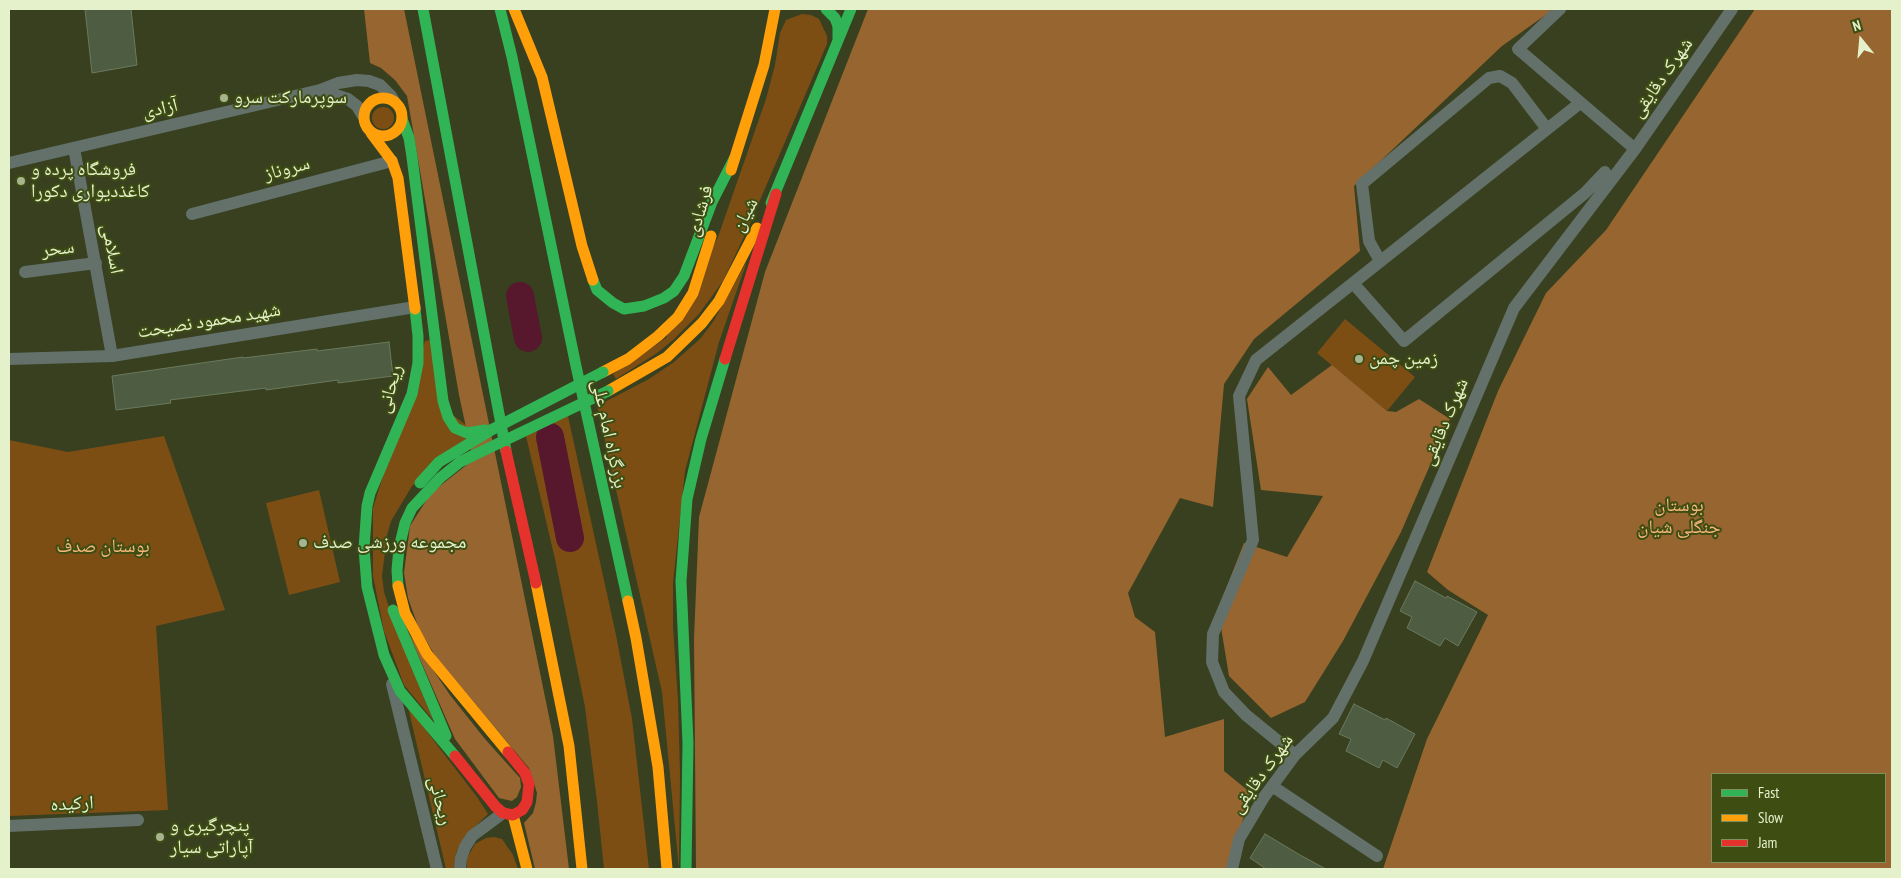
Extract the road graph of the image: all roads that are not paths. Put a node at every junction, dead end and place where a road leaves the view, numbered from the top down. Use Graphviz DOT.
graph roads {
  1 [pos="424,9"];
  2 [pos="500,9"];
  3 [pos="514,9"];
  4 [pos="775,9"];
  5 [pos="788,9"];
  6 [pos="826,9"];
  7 [pos="851,9"];
  8 [pos="1560,9"];
  9 [pos="1732,9"];
  10 [pos="774,21"];
  11 [pos="838,38"];
  12 [pos="320,90"];
  13 [pos="394,101"];
  14 [pos="1580,103"];
  15 [pos="363,116"];
  16 [pos="402,119"];
  17 [pos="1547,129"];
  18 [pos="372,133"];
  19 [pos="74,148"];
  20 [pos="1635,150"];
  21 [pos="734,159"];
  22 [pos="392,161"];
  23 [pos="9,163"];
  24 [pos="1605,172"];
  25 [pos="776,194"];
  26 [pos="192,214"];
  27 [pos="1380,261"];
  28 [pos="96,263"];
  29 [pos="25,272"];
  30 [pos="1353,283"];
  31 [pos="415,307"];
  32 [pos="112,356"];
  33 [pos="9,359"];
  34 [pos="493,429"];
  35 [pos="472,456"];
  36 [pos="384,655"];
  37 [pos="1295,755"];
  38 [pos="456,756"];
  39 [pos="1272,786"];
  40 [pos="508,814"];
  41 [pos="138,820"];
  42 [pos="9,826"];
  43 [pos="1377,856"];
  44 [pos="437,869"];
  45 [pos="460,869"];
  46 [pos="527,869"];
  47 [pos="582,869"];
  48 [pos="667,869"];
  49 [pos="686,869"];
  50 [pos="1232,869"];
  1 -- 47 [label="main road"];
  2 -- 48 [label="main road, بزرگراه امام علی"];
  3 -- 21 [label="main road"];
  4 -- 10 [label="main road, فرشادی"];
  5 -- 10 [label="main road"];
  6 -- 11 [label="main road"];
  7 -- 11 [label="main road, شیان"];
  8 -- 14 [label="street"];
  9 -- 20 [label="street, شهرک دقایقی"];
  10 -- 21 [label="main road, فرشادی"];
  11 -- 25 [label="main road, شیان"];
  12 -- 13 [label="street, آزادی"];
  12 -- 15 [label="street"];
  12 -- 19 [label="street, آزادی"];
  13 -- 15 [label="main road"];
  13 -- 16 [label="main road"];
  14 -- 17 [label="street"];
  14 -- 20 [label="street"];
  15 -- 18 [label="main road"];
  16 -- 18 [label="main road"];
  16 -- 34 [label="main road"];
  17 -- 27 [label="street"];
  17 -- 27 [label="street"];
  18 -- 22 [label="main road, ریحانی"];
  19 -- 23 [label="street, آزادی"];
  19 -- 28 [label="street, اسلامی"];
  20 -- 37 [label="street, شهرک دقایقی"];
  21 -- 34 [label="main road, فرشادی, bridge"];
  22 -- 26 [label="street, سروناز"];
  22 -- 31 [label="main road, ریحانی"];
  24 -- 30 [label="street"];
  25 -- 35 [label="main road, شیان, bridge"];
  25 -- 49 [label="main road"];
  27 -- 30 [label="street"];
  28 -- 29 [label="street, سحر"];
  28 -- 32 [label="street, اسلامی"];
  30 -- 37 [label="street"];
  31 -- 32 [label="street, شهید محمود نصیحت"];
  31 -- 36 [label="main road, ریحانی"];
  32 -- 33 [label="street, شهید محمود نصیحت"];
  34 -- 38 [label="main road, فرشادی"];
  35 -- 40 [label="main road, ریحانی"];
  36 -- 38 [label="main road, ریحانی"];
  36 -- 44 [label="street, ریحانی"];
  37 -- 39 [label="street, شهرک دقایقی"];
  38 -- 40 [label="main road, ریحانی"];
  39 -- 43 [label="street"];
  39 -- 50 [label="street, شهرک دقایقی"];
  40 -- 45 [label="street, ریحانی"];
  40 -- 46 [label="main road"];
  41 -- 42 [label="street, ارکیده"];
}
